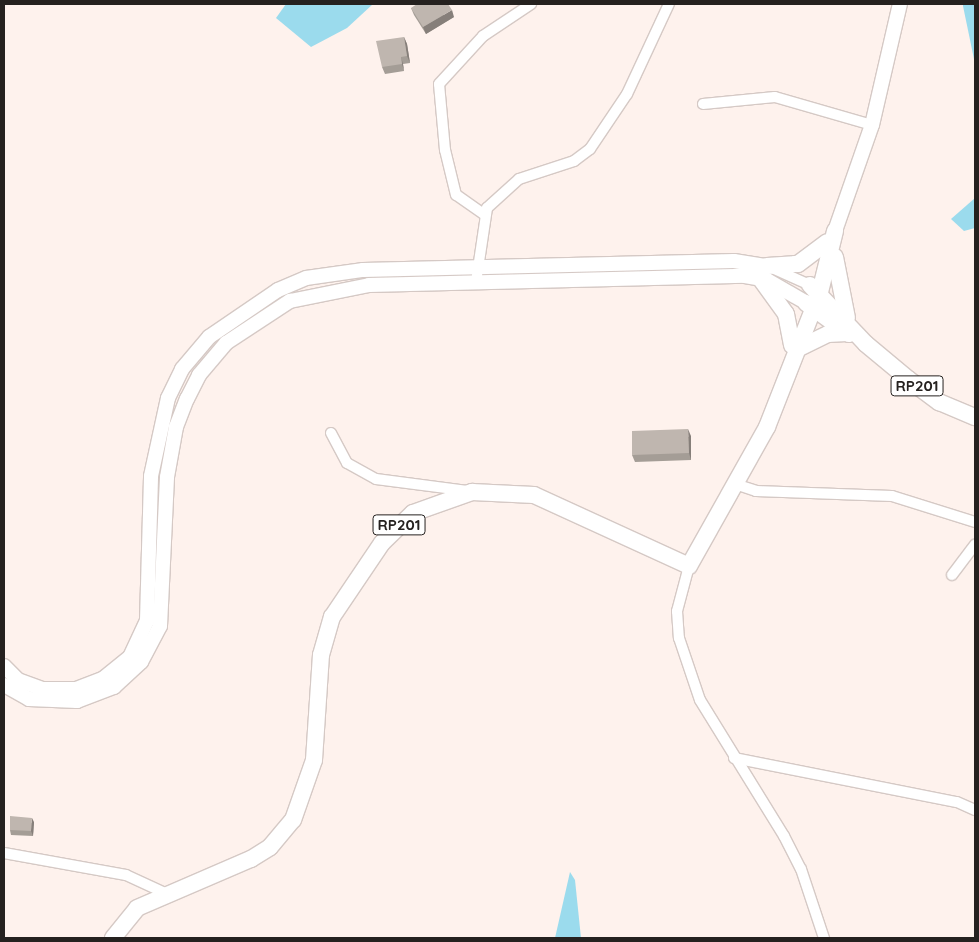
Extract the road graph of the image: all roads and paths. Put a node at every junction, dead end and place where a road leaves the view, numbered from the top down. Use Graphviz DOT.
graph roads {
  1 [pos="531,4"];
  2 [pos="668,4"];
  3 [pos="900,4"];
  4 [pos="703,104"];
  5 [pos="872,125"];
  6 [pos="485,215"];
  7 [pos="832,240"];
  8 [pos="476,265"];
  9 [pos="764,272"];
  10 [pos="476,282"];
  11 [pos="815,289"];
  12 [pos="809,306"];
  13 [pos="849,329"];
  14 [pos="793,352"];
  15 [pos="975,417"];
  16 [pos="331,433"];
  17 [pos="738,485"];
  18 [pos="472,492"];
  19 [pos="975,522"];
  20 [pos="975,545"];
  21 [pos="689,566"];
  22 [pos="952,575"];
  23 [pos="4,666"];
  24 [pos="4,685"];
  25 [pos="734,758"];
  26 [pos="975,810"];
  27 [pos="4,852"];
  28 [pos="165,893"];
  29 [pos="113,938"];
  30 [pos="824,938"];
  1 -- 6 [label="street"];
  2 -- 6 [label="street"];
  3 -- 5 [label="street"];
  4 -- 5 [label="street"];
  5 -- 7 [label="street"];
  6 -- 8 [label="street"];
  7 -- 9 [label="main road"];
  7 -- 11 [label="main road"];
  7 -- 13 [label="main road"];
  8 -- 9 [label="street"];
  8 -- 10 [label="street"];
  8 -- 23 [label="street"];
  9 -- 10 [label="street"];
  9 -- 11 [label="street"];
  9 -- 12 [label="street"];
  9 -- 14 [label="main road"];
  10 -- 24 [label="street"];
  11 -- 12 [label="main road"];
  11 -- 13 [label="main road"];
  12 -- 13 [label="main road"];
  12 -- 14 [label="main road"];
  13 -- 14 [label="main road"];
  13 -- 15 [label="main road, RP201"];
  14 -- 17 [label="main road"];
  16 -- 18 [label="street"];
  17 -- 19 [label="street"];
  17 -- 21 [label="main road"];
  18 -- 21 [label="main road, RP201"];
  18 -- 28 [label="main road, RP201"];
  20 -- 22 [label="street"];
  21 -- 25 [label="street"];
  25 -- 26 [label="street"];
  25 -- 30 [label="street"];
  27 -- 28 [label="street"];
  28 -- 29 [label="main road, RP201"];
}
